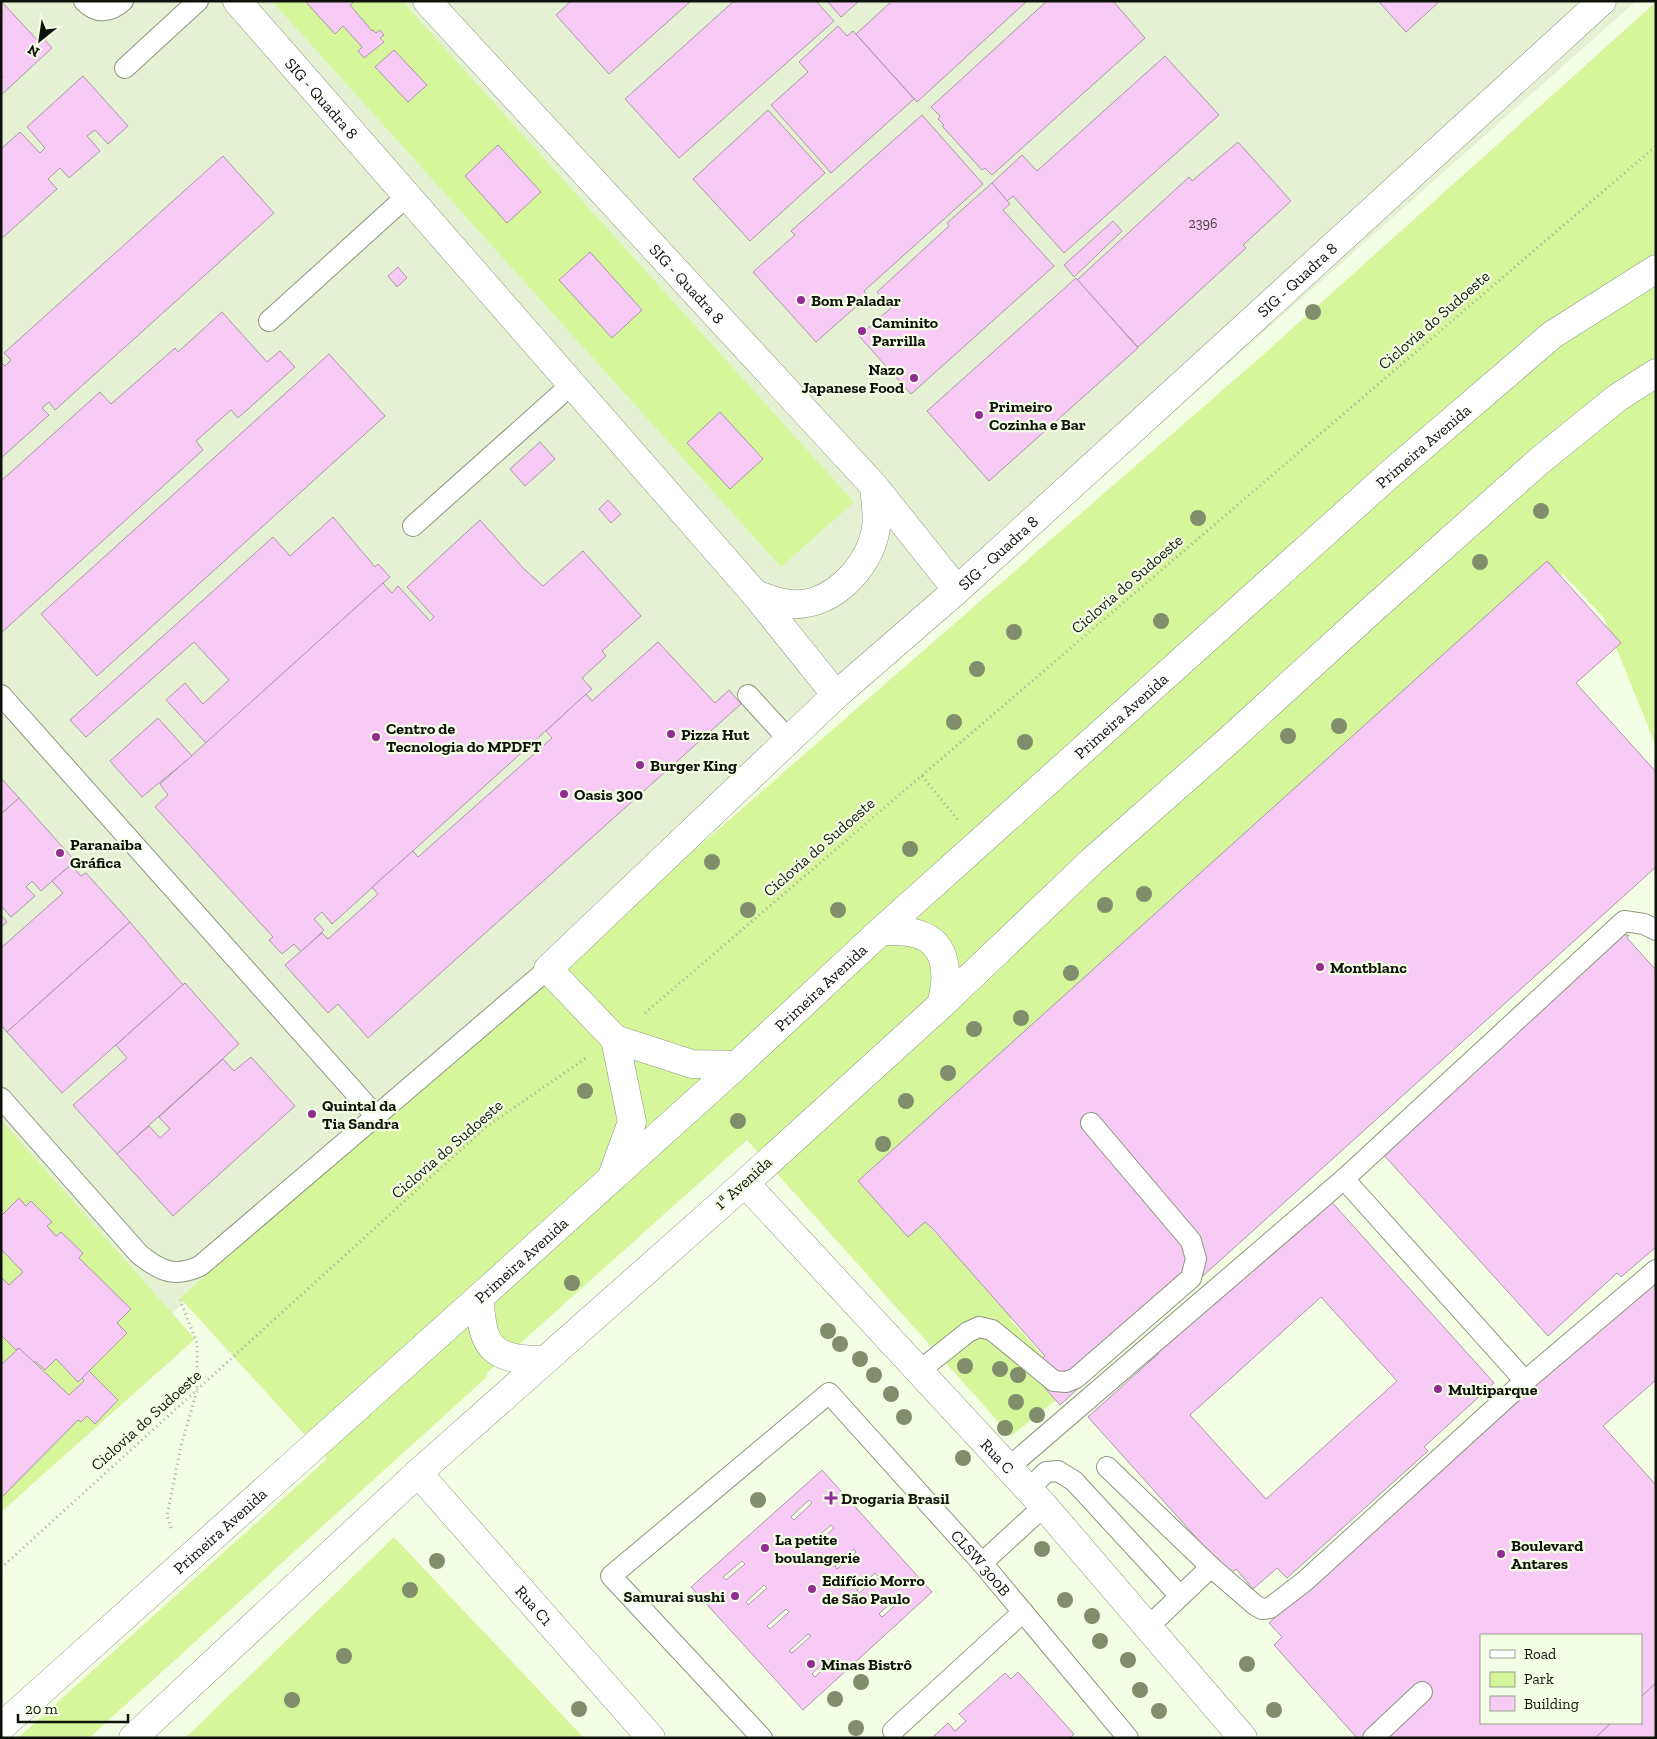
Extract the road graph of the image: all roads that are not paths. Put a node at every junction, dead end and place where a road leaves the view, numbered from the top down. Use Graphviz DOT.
graph roads {
  1 [pos="84,1"];
  2 [pos="122,1"];
  3 [pos="198,1"];
  4 [pos="237,1"];
  5 [pos="428,1"];
  6 [pos="1602,1"];
  7 [pos="125,68"];
  8 [pos="407,196"];
  9 [pos="1656,268"];
  10 [pos="269,321"];
  11 [pos="1656,373"];
  12 [pos="572,384"];
  13 [pos="874,486"];
  14 [pos="413,526"];
  15 [pos="957,590"];
  16 [pos="755,594"];
  17 [pos="748,694"];
  18 [pos="1,695"];
  19 [pos="836,695"];
  20 [pos="789,740"];
  21 [pos="1656,930"];
  22 [pos="881,931"];
  23 [pos="548,969"];
  24 [pos="941,1005"];
  25 [pos="615,1039"];
  26 [pos="737,1065"];
  27 [pos="1,1098"];
  28 [pos="376,1116"];
  29 [pos="1091,1124"];
  30 [pos="611,1179"];
  31 [pos="1344,1179"];
  32 [pos="745,1183"];
  33 [pos="1656,1270"];
  34 [pos="480,1298"];
  35 [pos="543,1360"];
  36 [pos="918,1371"];
  37 [pos="1525,1381"];
  38 [pos="1107,1467"];
  39 [pos="1008,1468"];
  40 [pos="418,1473"];
  41 [pos="1036,1498"];
  42 [pos="982,1563"];
  43 [pos="1211,1567"];
  44 [pos="1180,1596"];
  45 [pos="1022,1612"];
  46 [pos="1148,1627"];
  47 [pos="1422,1692"];
  48 [pos="1,1727"];
  49 [pos="892,1731"];
  50 [pos="133,1738"];
  51 [pos="651,1738"];
  52 [pos="762,1738"];
  53 [pos="1128,1738"];
  54 [pos="1243,1738"];
  55 [pos="1373,1738"];
  1 -- 2 [label="lane"];
  3 -- 7 [label="lane"];
  4 -- 8 [label="street, SIG - Quadra 8"];
  5 -- 13 [label="street, SIG - Quadra 8"];
  6 -- 15 [label="street, SIG - Quadra 8"];
  8 -- 10 [label="lane"];
  8 -- 12 [label="street, SIG - Quadra 8"];
  9 -- 22 [label="street, Primeira Avenida"];
  11 -- 24 [label="street"];
  12 -- 14 [label="lane"];
  12 -- 16 [label="street, SIG - Quadra 8"];
  13 -- 15 [label="street, SIG - Quadra 8"];
  13 -- 16 [label="street"];
  15 -- 19 [label="street"];
  16 -- 19 [label="street, SIG - Quadra 8"];
  17 -- 20 [label="lane"];
  18 -- 28 [label="lane"];
  19 -- 20 [label="street"];
  20 -- 23 [label="street"];
  21 -- 31 [label="lane"];
  22 -- 24 [label="street"];
  22 -- 26 [label="street, Primeira Avenida"];
  23 -- 25 [label="street"];
  23 -- 28 [label="lane"];
  24 -- 32 [label="street, 1ª Avenida"];
  25 -- 26 [label="street"];
  25 -- 30 [label="street"];
  26 -- 30 [label="street, Primeira Avenida"];
  27 -- 28 [label="lane"];
  29 -- 36 [label="lane"];
  30 -- 34 [label="street, Primeira Avenida"];
  31 -- 37 [label="lane"];
  31 -- 39 [label="lane"];
  32 -- 35 [label="street, 1ª Avenida"];
  32 -- 36 [label="street, Rua C"];
  33 -- 37 [label="lane"];
  34 -- 35 [label="street"];
  34 -- 48 [label="street, Primeira Avenida"];
  35 -- 40 [label="street"];
  36 -- 39 [label="street, Rua C"];
  37 -- 43 [label="lane"];
  38 -- 43 [label="lane"];
  39 -- 41 [label="street, Rua C"];
  40 -- 50 [label="street"];
  40 -- 51 [label="street, Rua C1"];
  41 -- 42 [label="lane"];
  41 -- 44 [label="lane"];
  41 -- 46 [label="street, Rua C"];
  42 -- 45 [label="lane, CLSW 300B"];
  42 -- 52 [label="lane, CLSW 300B"];
  43 -- 44 [label="lane"];
  44 -- 46 [label="lane"];
  45 -- 49 [label="lane"];
  45 -- 53 [label="lane, CLSW 300B"];
  46 -- 54 [label="street, Rua C"];
  47 -- 55 [label="lane"];
}
